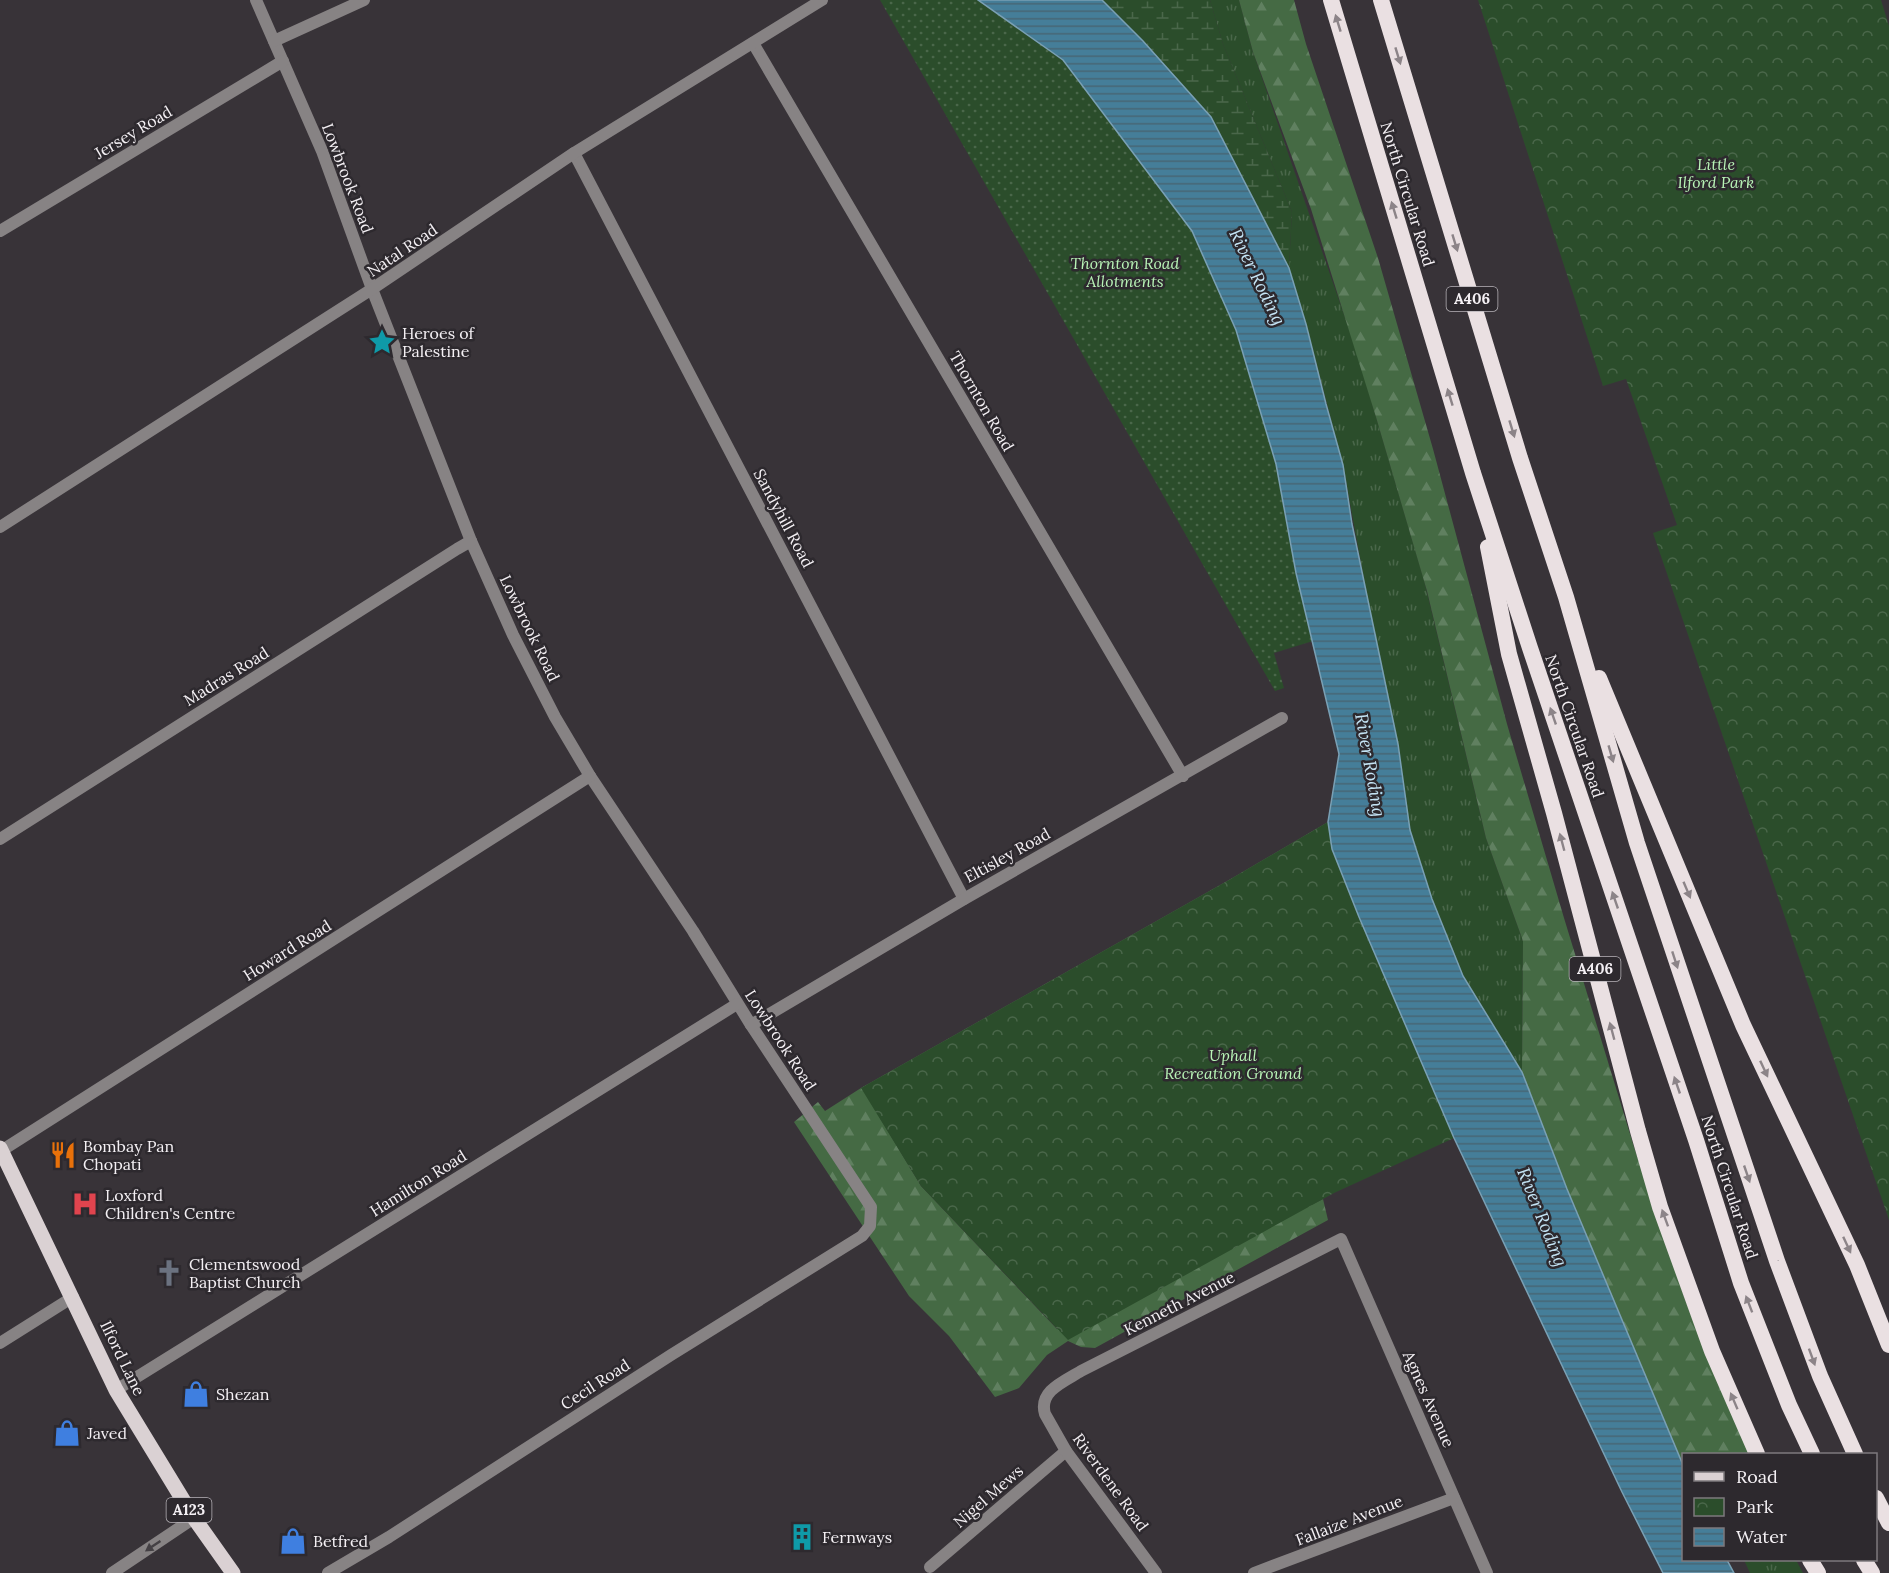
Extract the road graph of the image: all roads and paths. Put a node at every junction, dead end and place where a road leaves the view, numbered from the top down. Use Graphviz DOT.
graph roads {
  1 [pos="256,0"];
  2 [pos="364,0"];
  3 [pos="822,0"];
  4 [pos="1331,0"];
  5 [pos="1381,0"];
  6 [pos="274,41"];
  7 [pos="753,43"];
  8 [pos="283,61"];
  9 [pos="574,153"];
  10 [pos="0,231"];
  11 [pos="372,289"];
  12 [pos="1473,473"];
  13 [pos="0,527"];
  14 [pos="471,542"];
  15 [pos="1566,597"];
  16 [pos="1282,718"];
  17 [pos="590,776"];
  18 [pos="1183,776"];
  19 [pos="0,839"];
  20 [pos="964,899"];
  21 [pos="737,1004"];
  22 [pos="751,1025"];
  23 [pos="1,1150"];
  24 [pos="872,1218"];
  25 [pos="1341,1239"];
  26 [pos="73,1297"];
  27 [pos="0,1343"];
  28 [pos="1889,1345"];
  29 [pos="117,1390"];
  30 [pos="1043,1407"];
  31 [pos="1066,1451"];
  32 [pos="1756,1453"];
  33 [pos="1811,1453"];
  34 [pos="1854,1453"];
  35 [pos="1454,1497"];
  36 [pos="1877,1502"];
  37 [pos="194,1518"];
  38 [pos="1889,1523"];
  39 [pos="930,1567"];
  40 [pos="112,1573"];
  41 [pos="233,1573"];
  42 [pos="328,1573"];
  43 [pos="1156,1573"];
  44 [pos="1254,1573"];
  45 [pos="1487,1573"];
  1 -- 6 [label="street, Lowbrook Road"];
  2 -- 6 [label="street"];
  3 -- 7 [label="street, Natal Road"];
  12 -- 4 [label="highway, North Circular Road / A406, one-way"];
  5 -- 15 [label="highway, North Circular Road / A406, one-way"];
  6 -- 8 [label="street, Lowbrook Road"];
  7 -- 9 [label="street, Natal Road"];
  7 -- 18 [label="street, Thornton Road"];
  8 -- 10 [label="street, Jersey Road"];
  8 -- 11 [label="street, Lowbrook Road"];
  9 -- 11 [label="street, Natal Road"];
  9 -- 20 [label="street, Sandyhill Road"];
  11 -- 13 [label="street, Natal Road"];
  11 -- 14 [label="street, Lowbrook Road"];
  32 -- 12 [label="highway, A406, one-way"];
  33 -- 12 [label="highway, North Circular Road / A406, one-way"];
  14 -- 17 [label="street, Lowbrook Road"];
  14 -- 19 [label="street, Madras Road"];
  15 -- 28 [label="highway, A406, one-way"];
  15 -- 34 [label="highway, North Circular Road / A406, one-way"];
  16 -- 18 [label="street, Eltisley Road"];
  17 -- 21 [label="street, Lowbrook Road"];
  17 -- 23 [label="street, Howard Road"];
  18 -- 20 [label="street, Eltisley Road"];
  20 -- 22 [label="street, Eltisley Road"];
  21 -- 22 [label="street, Lowbrook Road"];
  21 -- 29 [label="street, Hamilton Road"];
  22 -- 24 [label="street, Lowbrook Road"];
  23 -- 26 [label="main road, Ilford Lane / A123"];
  24 -- 42 [label="street, Cecil Road"];
  25 -- 30 [label="street, Kenneth Avenue"];
  25 -- 35 [label="street, Agnes Avenue"];
  26 -- 27 [label="street"];
  26 -- 29 [label="main road, Ilford Lane / A123"];
  29 -- 37 [label="main road, Ilford Lane / A123"];
  30 -- 31 [label="street, Riverdene Road"];
  31 -- 39 [label="street, Nigel Mews"];
  31 -- 43 [label="street, Riverdene Road"];
  35 -- 44 [label="street, Fallaize Avenue"];
  35 -- 45 [label="street, Agnes Avenue"];
  36 -- 38 [label="highway"];
  37 -- 40 [label="street, one-way"];
  37 -- 41 [label="main road, Ilford Lane / A123"];
}
